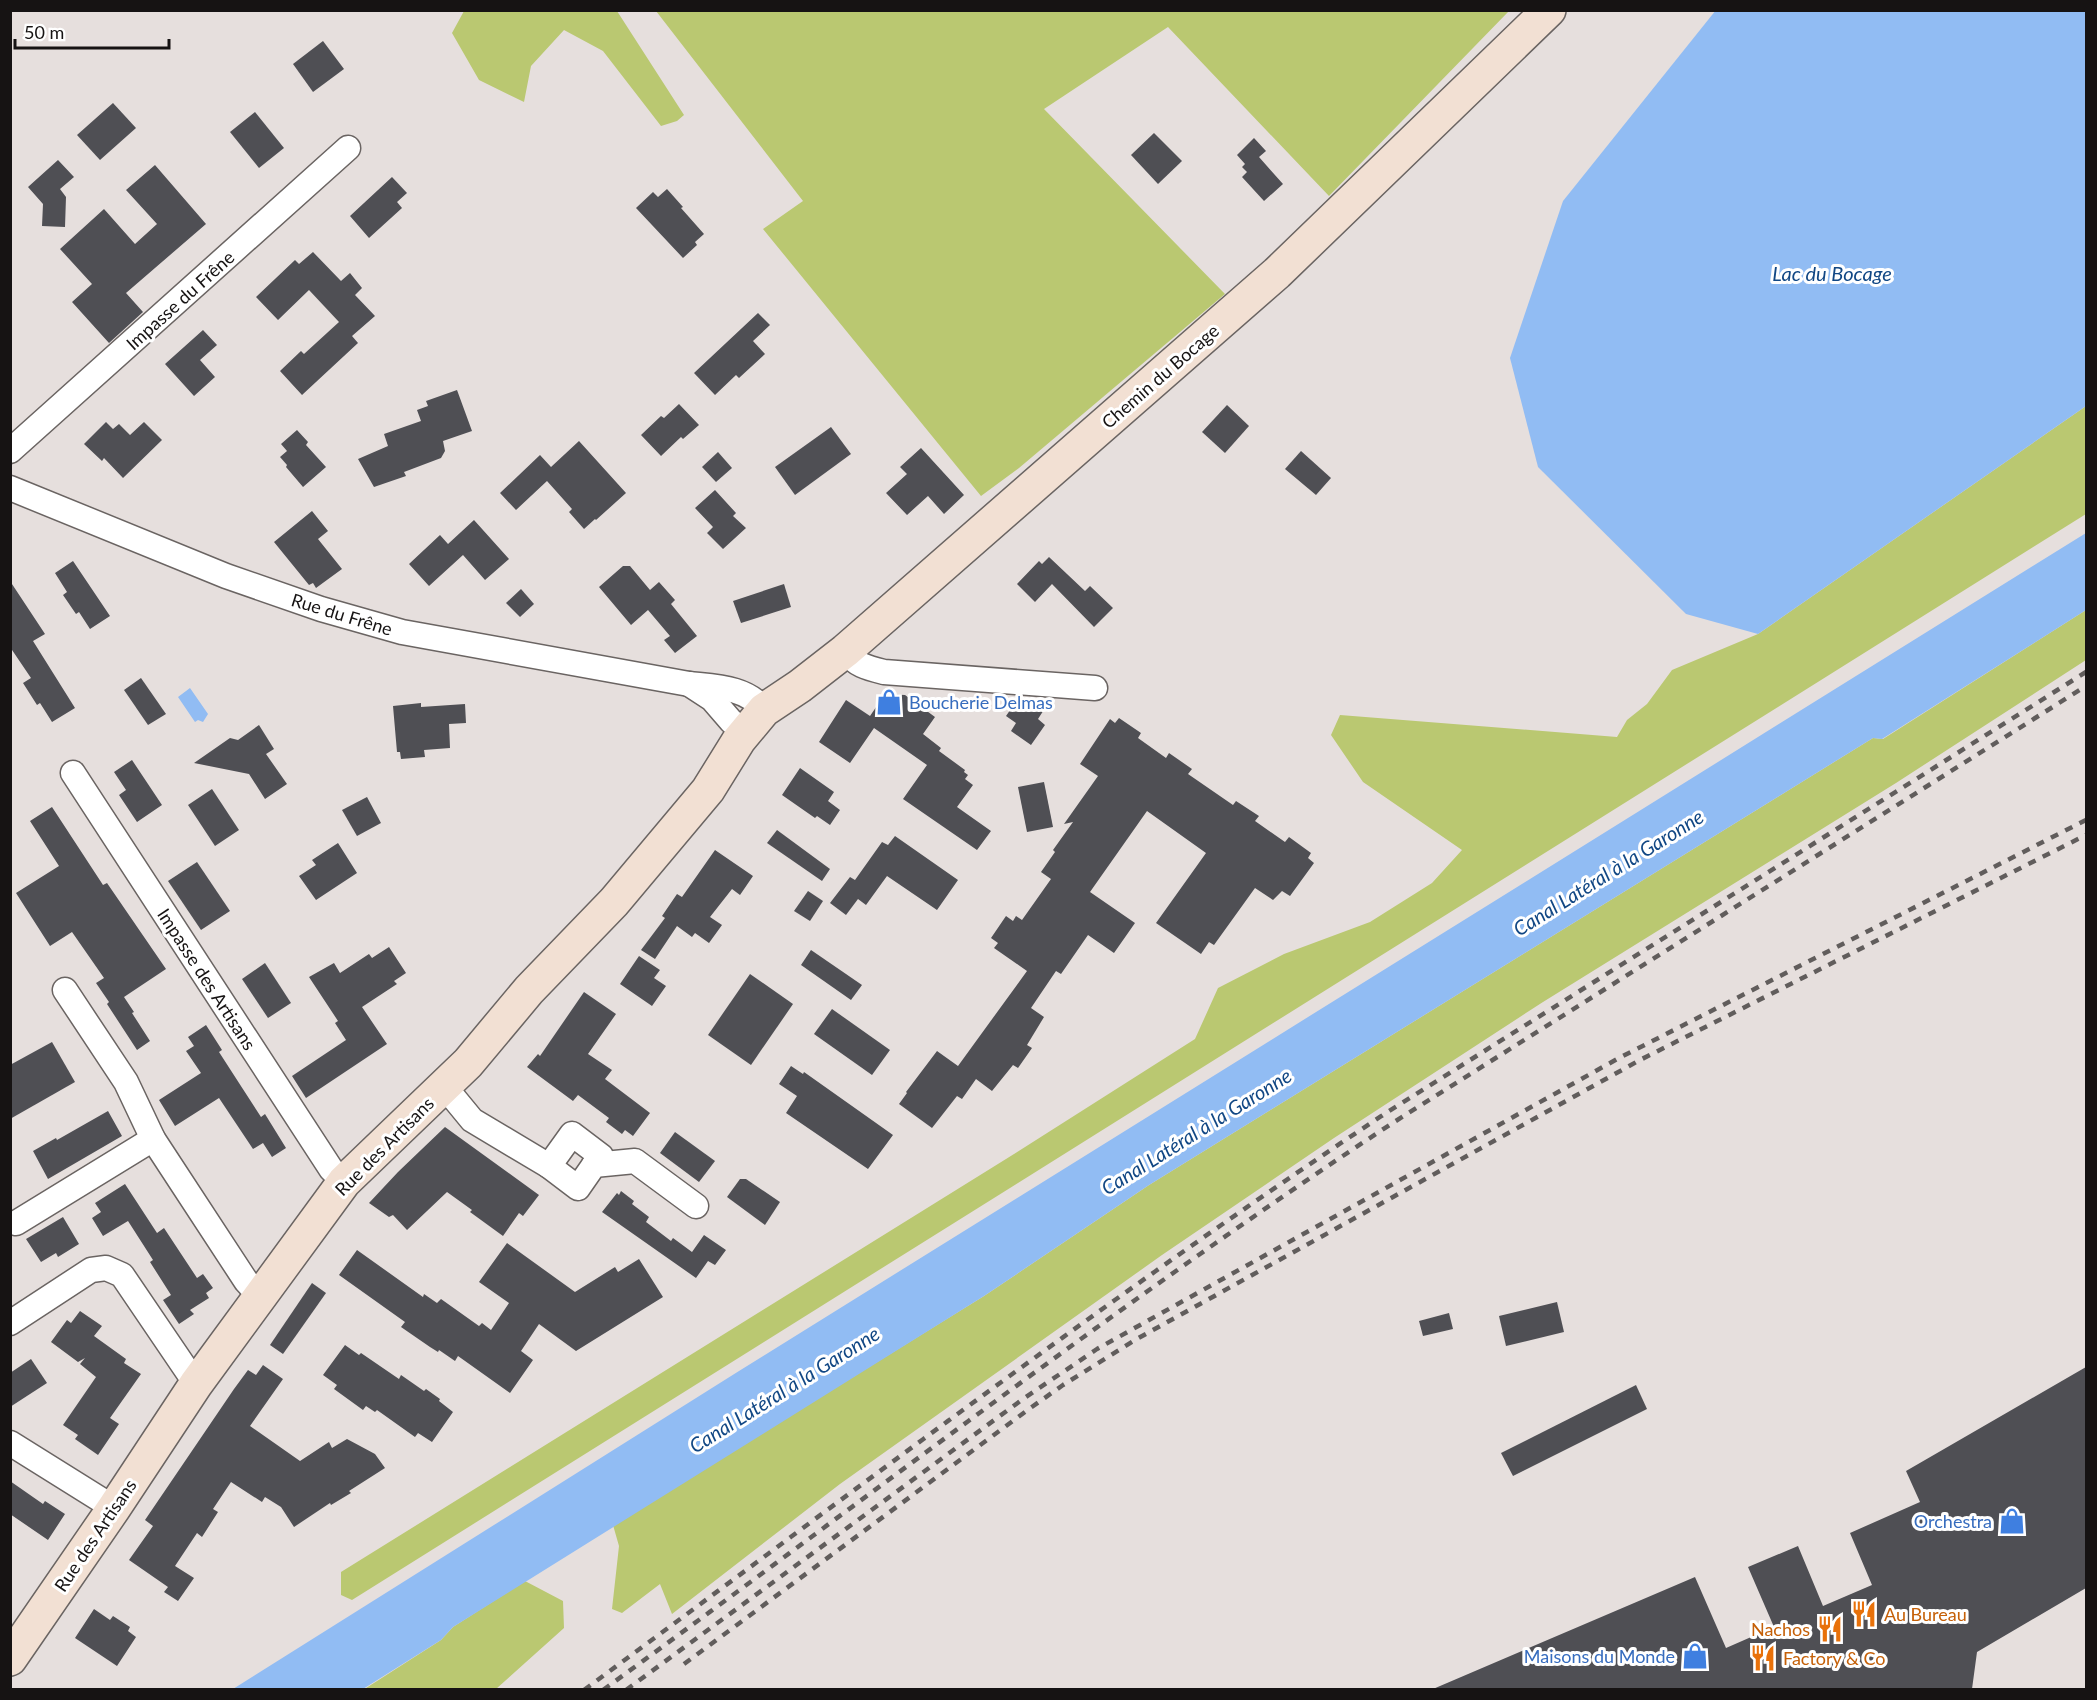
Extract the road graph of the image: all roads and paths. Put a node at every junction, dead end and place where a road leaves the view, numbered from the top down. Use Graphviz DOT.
graph roads {
  1 [pos="1549,10"];
  2 [pos="348,148"];
  3 [pos="10,451"];
  4 [pos="10,488"];
  5 [pos="845,651"];
  6 [pos="690,684"];
  7 [pos="1095,688"];
  8 [pos="754,721"];
  9 [pos="73,773"];
  10 [pos="65,990"];
  11 [pos="444,1086"];
  12 [pos="153,1139"];
  13 [pos="594,1165"];
  14 [pos="549,1166"];
  15 [pos="344,1182"];
  16 [pos="696,1206"];
  17 [pos="16,1223"];
  18 [pos="259,1295"];
  19 [pos="10,1323"];
  20 [pos="196,1383"];
  21 [pos="10,1443"];
  22 [pos="114,1508"];
  23 [pos="10,1659"];
  1 -- 5 [label="street, Chemin du Bocage"];
  2 -- 3 [label="street, Impasse du Frêne"];
  4 -- 6 [label="street, Rue du Frêne"];
  5 -- 7 [label="street"];
  5 -- 8 [label="street, Chemin du Bocage"];
  6 -- 8 [label="street, Rue du Frêne"];
  6 -- 8 [label="street, Rue du Frêne"];
  8 -- 11 [label="street, Rue des Artisans"];
  9 -- 15 [label="street, Impasse des Artisans"];
  10 -- 12 [label="street"];
  11 -- 14 [label="street"];
  11 -- 15 [label="street, Rue des Artisans"];
  12 -- 17 [label="street"];
  12 -- 18 [label="street"];
  13 -- 14 [label="street"];
  13 -- 14 [label="street"];
  13 -- 16 [label="street"];
  15 -- 18 [label="street, Rue des Artisans"];
  18 -- 20 [label="street, Rue des Artisans"];
  19 -- 20 [label="street"];
  20 -- 22 [label="street, Rue des Artisans"];
  21 -- 22 [label="street"];
  22 -- 23 [label="street, Rue des Artisans"];
}
